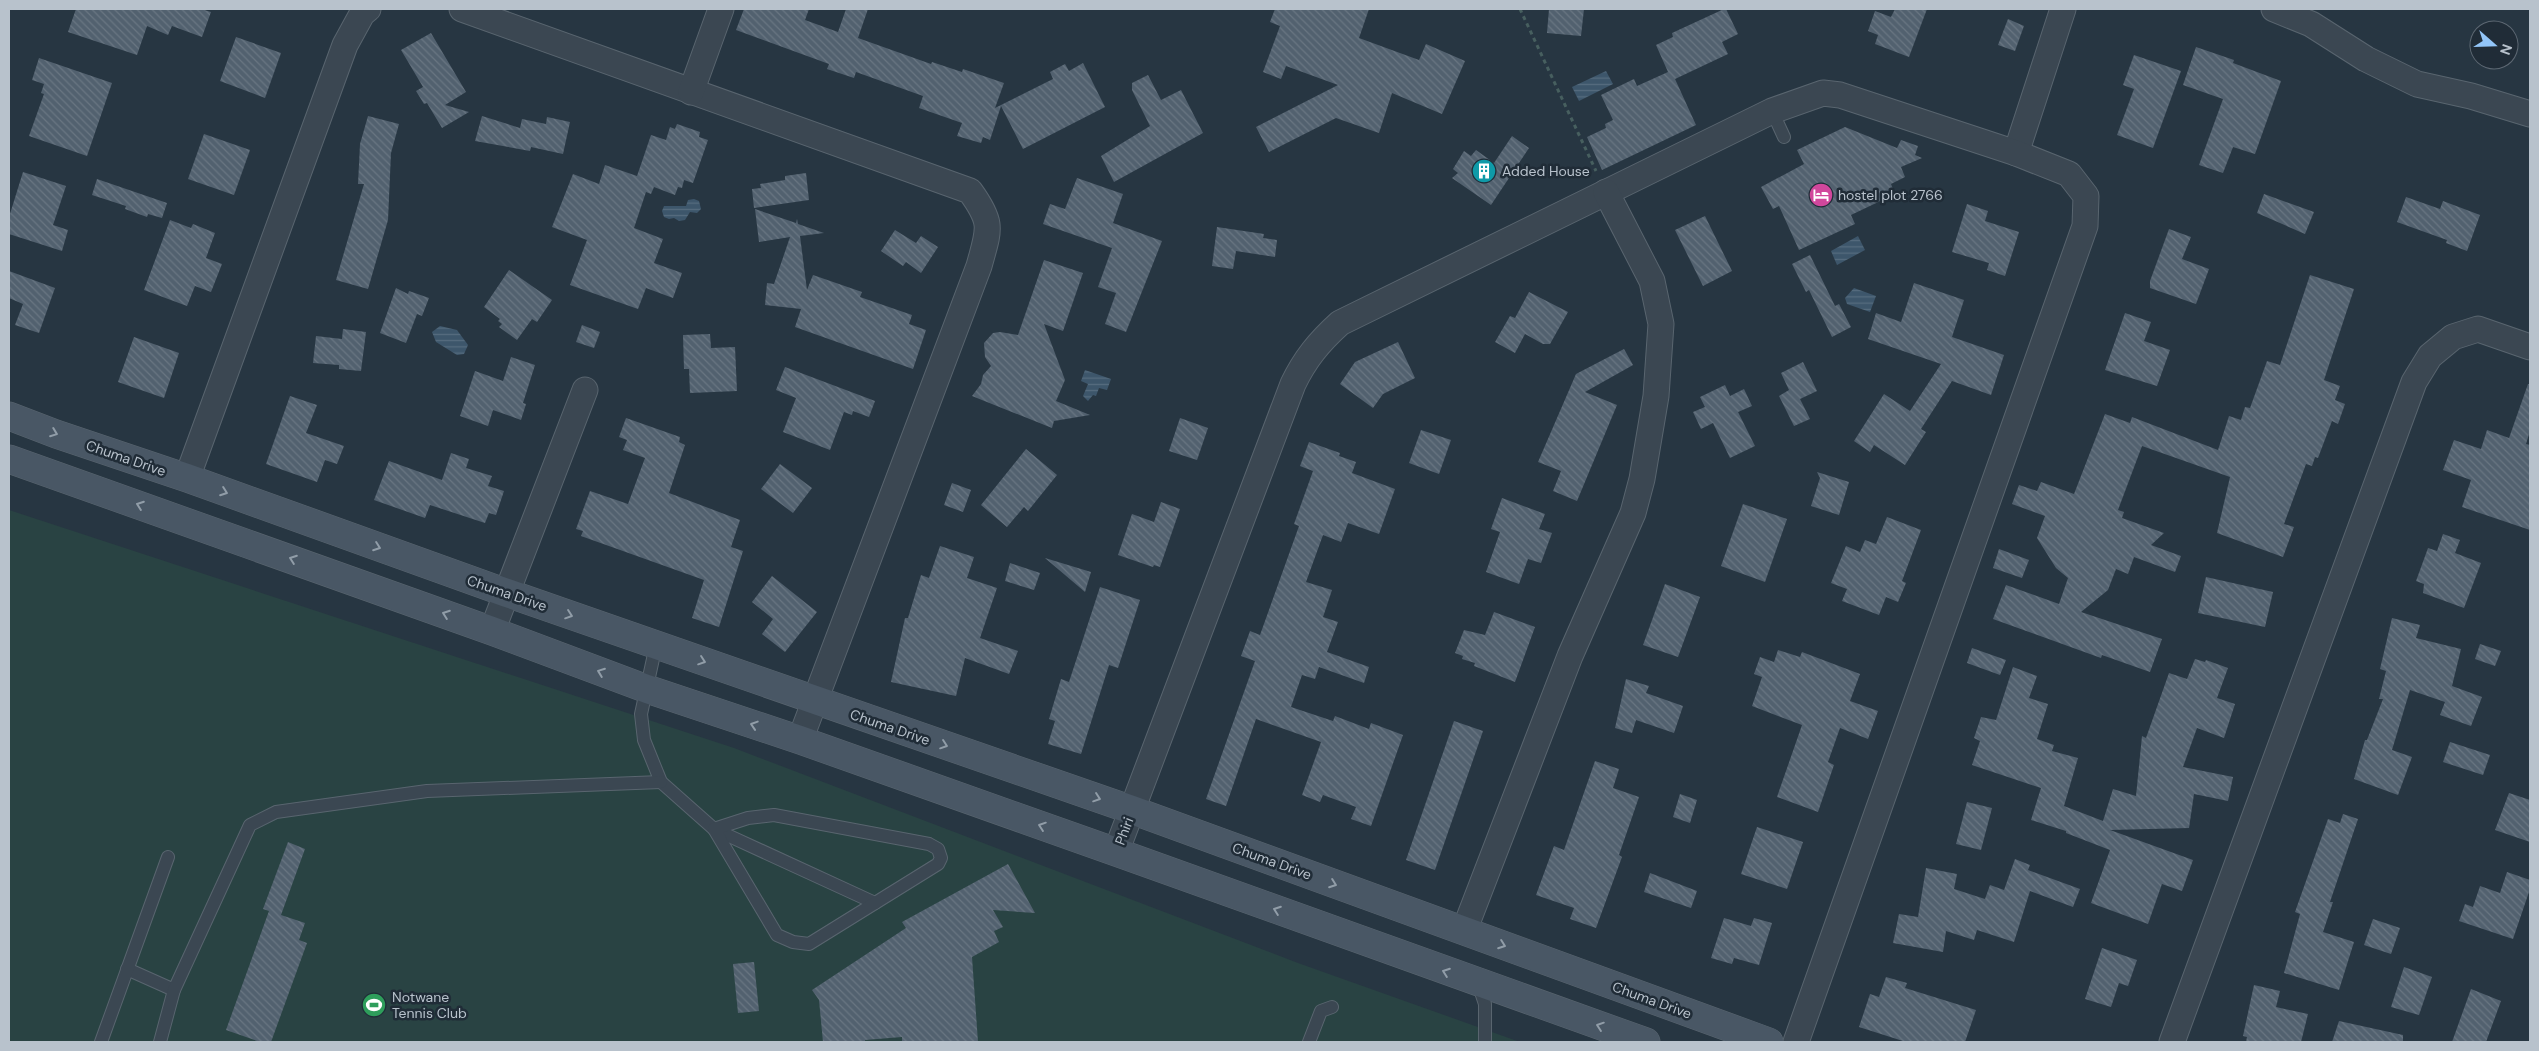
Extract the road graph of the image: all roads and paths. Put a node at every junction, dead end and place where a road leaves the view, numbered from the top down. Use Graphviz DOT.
graph roads {
  1 [pos="368,9"];
  2 [pos="462,9"];
  3 [pos="721,9"];
  4 [pos="1520,9"];
  5 [pos="2063,9"];
  6 [pos="2274,9"];
  7 [pos="690,92"];
  8 [pos="1772,110"];
  9 [pos="2530,114"];
  10 [pos="1784,137"];
  11 [pos="2016,153"];
  12 [pos="1606,192"];
  13 [pos="2530,347"];
  14 [pos="584,390"];
  15 [pos="9,416"];
  16 [pos="9,459"];
  17 [pos="187,478"];
  18 [pos="506,593"];
  19 [pos="492,630"];
  20 [pos="656,645"];
  21 [pos="646,689"];
  22 [pos="815,701"];
  23 [pos="800,740"];
  24 [pos="661,782"];
  25 [pos="1132,810"];
  26 [pos="714,829"];
  27 [pos="1116,852"];
  28 [pos="168,857"];
  29 [pos="876,903"];
  30 [pos="1464,932"];
  31 [pos="128,968"];
  32 [pos="1478,983"];
  33 [pos="174,990"];
  34 [pos="1332,1006"];
  35 [pos="101,1042"];
  36 [pos="160,1042"];
  37 [pos="1309,1042"];
  38 [pos="1485,1042"];
  39 [pos="1646,1042"];
  40 [pos="1769,1042"];
  41 [pos="1796,1042"];
  42 [pos="2172,1042"];
  1 -- 17 [label="street"];
  2 -- 7 [label="street"];
  3 -- 7 [label="street"];
  4 -- 12 [label="path"];
  5 -- 11 [label="street"];
  6 -- 9 [label="street"];
  7 -- 22 [label="street"];
  8 -- 10 [label="lane"];
  8 -- 11 [label="street, Phiri"];
  8 -- 12 [label="street, Phiri"];
  11 -- 41 [label="street, Phiri"];
  12 -- 25 [label="street, Phiri"];
  12 -- 30 [label="street"];
  13 -- 42 [label="street"];
  14 -- 18 [label="street"];
  15 -- 17 [label="main road, Chuma Drive, one-way"];
  19 -- 16 [label="main road, one-way"];
  17 -- 18 [label="main road, Chuma Drive, one-way"];
  18 -- 19 [label="street"];
  18 -- 20 [label="main road, Chuma Drive, one-way"];
  21 -- 19 [label="main road, one-way"];
  20 -- 21 [label="lane"];
  20 -- 22 [label="main road, Chuma Drive, one-way"];
  23 -- 21 [label="main road, one-way"];
  21 -- 24 [label="lane"];
  22 -- 23 [label="street"];
  22 -- 25 [label="main road, Chuma Drive, one-way"];
  27 -- 23 [label="main road, one-way"];
  24 -- 26 [label="lane"];
  24 -- 33 [label="lane"];
  25 -- 27 [label="street, Phiri"];
  25 -- 30 [label="main road, Chuma Drive, one-way"];
  26 -- 29 [label="lane"];
  26 -- 29 [label="lane"];
  26 -- 29 [label="lane"];
  32 -- 27 [label="main road, one-way"];
  28 -- 31 [label="lane"];
  30 -- 40 [label="main road, Chuma Drive, one-way"];
  31 -- 33 [label="lane"];
  31 -- 35 [label="lane"];
  32 -- 38 [label="lane"];
  39 -- 32 [label="main road, one-way"];
  33 -- 36 [label="lane"];
  34 -- 37 [label="lane"];
}
